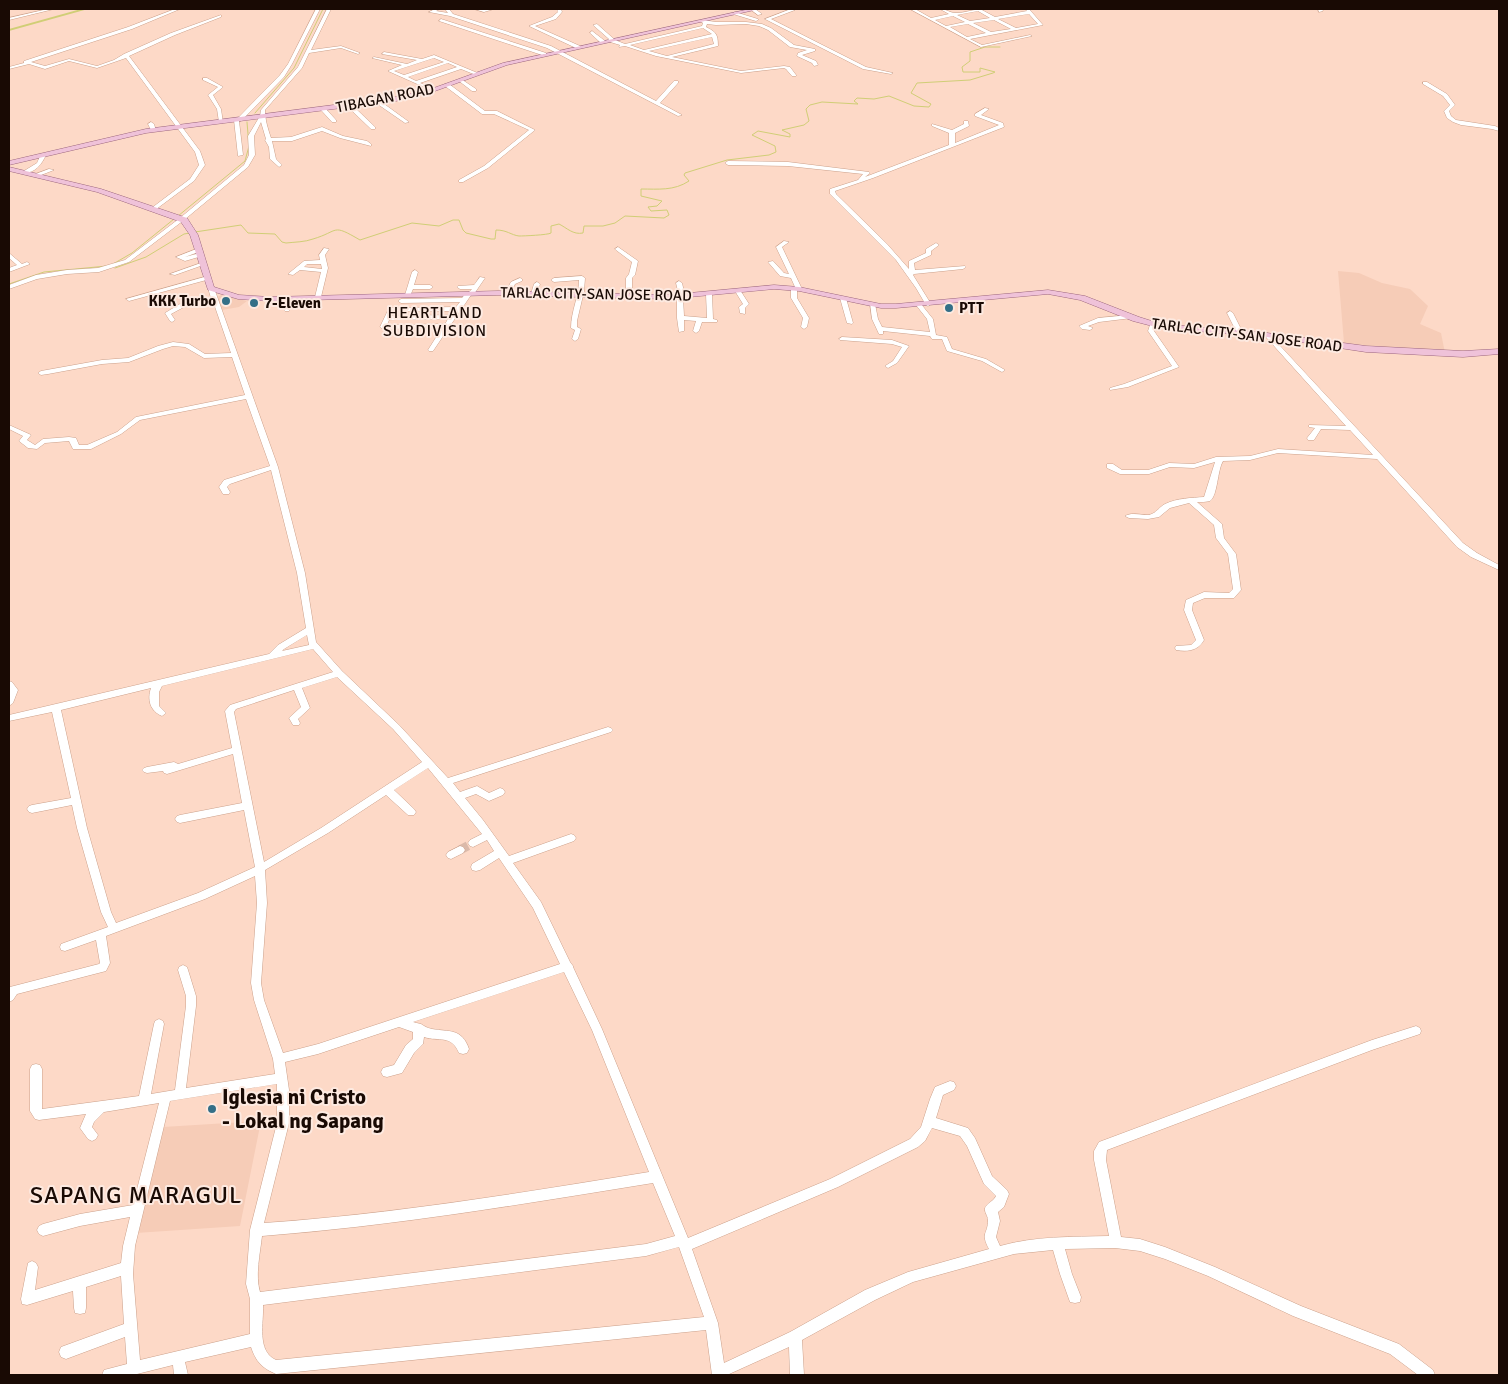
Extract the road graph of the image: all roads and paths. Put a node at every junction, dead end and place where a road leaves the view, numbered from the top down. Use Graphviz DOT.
graph roads {
  1 [pos="52,9"];
  2 [pos="178,9"];
  3 [pos="318,9"];
  4 [pos="329,9"];
  5 [pos="435,9"];
  6 [pos="476,9"];
  7 [pos="492,9"];
  8 [pos="559,9"];
  9 [pos="791,9"];
  10 [pos="956,9"];
  11 [pos="978,9"];
  12 [pos="1016,9"];
  13 [pos="757,10"];
  14 [pos="914,10"];
  15 [pos="944,10"];
  16 [pos="1006,10"];
  17 [pos="1029,10"];
  18 [pos="985,11"];
  19 [pos="450,12"];
  20 [pos="735,13"];
  21 [pos="767,13"];
  22 [pos="923,13"];
  23 [pos="954,14"];
  24 [pos="1012,14"];
  25 [pos="219,16"];
  26 [pos="1034,16"];
  27 [pos="992,17"];
  28 [pos="961,18"];
  29 [pos="1018,18"];
  30 [pos="9,19"];
  31 [pos="767,19"];
  32 [pos="931,19"];
  33 [pos="441,20"];
  34 [pos="755,20"];
  35 [pos="1039,20"];
  36 [pos="1000,21"];
  37 [pos="968,22"];
  38 [pos="1024,22"];
  39 [pos="704,23"];
  40 [pos="938,23"];
  41 [pos="738,24"];
  42 [pos="595,25"];
  43 [pos="760,25"];
  44 [pos="1007,25"];
  45 [pos="677,26"];
  46 [pos="781,26"];
  47 [pos="975,26"];
  48 [pos="1030,26"];
  49 [pos="944,27"];
  50 [pos="1014,28"];
  51 [pos="769,29"];
  52 [pos="951,30"];
  53 [pos="983,30"];
  54 [pos="686,31"];
  55 [pos="592,32"];
  56 [pos="1021,32"];
  57 [pos="990,33"];
  58 [pos="959,34"];
  59 [pos="715,36"];
  60 [pos="997,37"];
  61 [pos="966,38"];
  62 [pos="608,41"];
  63 [pos="973,42"];
  64 [pos="1005,42"];
  65 [pos="622,46"];
  66 [pos="820,46"];
  67 [pos="578,47"];
  68 [pos="300,48"];
  69 [pos="309,49"];
  70 [pos="810,50"];
  71 [pos="557,51"];
  72 [pos="445,52"];
  73 [pos="642,52"];
  74 [pos="58,53"];
  75 [pos="358,53"];
  76 [pos="384,53"];
  77 [pos="544,54"];
  78 [pos="126,55"];
  79 [pos="68,56"];
  80 [pos="434,56"];
  81 [pos="666,57"];
  82 [pos="374,58"];
  83 [pos="712,58"];
  84 [pos="422,60"];
  85 [pos="448,62"];
  86 [pos="693,62"];
  87 [pos="408,65"];
  88 [pos="816,66"];
  89 [pos="9,67"];
  90 [pos="461,67"];
  91 [pos="891,72"];
  92 [pos="478,74"];
  93 [pos="794,74"];
  94 [pos="404,77"];
  95 [pos="461,78"];
  96 [pos="205,80"];
  97 [pos="418,82"];
  98 [pos="676,82"];
  99 [pos="1425,83"];
  100 [pos="447,85"];
  101 [pos="433,90"];
  102 [pos="474,90"];
  103 [pos="377,100"];
  104 [pos="657,103"];
  105 [pos="350,106"];
  106 [pos="323,109"];
  107 [pos="987,109"];
  108 [pos="680,115"];
  109 [pos="262,117"];
  110 [pos="238,120"];
  111 [pos="1485,120"];
  112 [pos="334,121"];
  113 [pos="221,122"];
  114 [pos="407,122"];
  115 [pos="966,122"];
  116 [pos="934,125"];
  117 [pos="180,126"];
  118 [pos="373,128"];
  119 [pos="1497,129"];
  120 [pos="952,132"];
  121 [pos="268,140"];
  122 [pos="369,145"];
  123 [pos="952,146"];
  124 [pos="240,154"];
  125 [pos="43,155"];
  126 [pos="9,163"];
  127 [pos="728,164"];
  128 [pos="279,165"];
  129 [pos="9,169"];
  130 [pos="51,170"];
  131 [pos="26,172"];
  132 [pos="36,175"];
  133 [pos="461,181"];
  134 [pos="832,190"];
  135 [pos="155,208"];
  136 [pos="178,217"];
  137 [pos="786,242"];
  138 [pos="936,245"];
  139 [pos="618,248"];
  140 [pos="326,249"];
  141 [pos="9,255"];
  142 [pos="201,257"];
  143 [pos="324,262"];
  144 [pos="771,262"];
  145 [pos="24,265"];
  146 [pos="186,266"];
  147 [pos="963,267"];
  148 [pos="298,268"];
  149 [pos="9,270"];
  150 [pos="324,272"];
  151 [pos="415,272"];
  152 [pos="911,273"];
  153 [pos="173,274"];
  154 [pos="291,274"];
  155 [pos="793,276"];
  156 [pos="482,278"];
  157 [pos="520,280"];
  158 [pos="554,280"];
  159 [pos="210,283"];
  160 [pos="679,283"];
  161 [pos="537,284"];
  162 [pos="9,287"];
  163 [pos="430,287"];
  164 [pos="460,287"];
  165 [pos="797,289"];
  166 [pos="738,291"];
  167 [pos="508,293"];
  168 [pos="406,294"];
  169 [pos="470,294"];
  170 [pos="534,294"];
  171 [pos="581,294"];
  172 [pos="710,294"];
  173 [pos="681,296"];
  174 [pos="624,297"];
  175 [pos="293,298"];
  176 [pos="318,298"];
  177 [pos="843,298"];
  178 [pos="129,299"];
  179 [pos="215,299"];
  180 [pos="872,304"];
  181 [pos="928,304"];
  182 [pos="919,305"];
  183 [pos="680,308"];
  184 [pos="458,309"];
  185 [pos="287,310"];
  186 [pos="743,313"];
  187 [pos="1230,313"];
  188 [pos="452,317"];
  189 [pos="700,317"];
  190 [pos="1130,317"];
  191 [pos="387,318"];
  192 [pos="680,318"];
  193 [pos="172,320"];
  194 [pos="850,323"];
  195 [pos="1153,324"];
  196 [pos="447,326"];
  197 [pos="804,327"];
  198 [pos="1090,328"];
  199 [pos="879,329"];
  200 [pos="681,331"];
  201 [pos="696,331"];
  202 [pos="1240,333"];
  203 [pos="1267,335"];
  204 [pos="934,337"];
  205 [pos="575,339"];
  206 [pos="842,339"];
  207 [pos="882,341"];
  208 [pos="431,350"];
  209 [pos="1499,352"];
  210 [pos="234,355"];
  211 [pos="888,366"];
  212 [pos="1002,370"];
  213 [pos="40,373"];
  214 [pos="1112,388"];
  215 [pos="249,396"];
  216 [pos="9,427"];
  217 [pos="1353,428"];
  218 [pos="1311,438"];
  219 [pos="1378,457"];
  220 [pos="1221,459"];
  221 [pos="1110,466"];
  222 [pos="274,467"];
  223 [pos="226,492"];
  224 [pos="1192,502"];
  225 [pos="1129,516"];
  226 [pos="1499,568"];
  227 [pos="309,630"];
  228 [pos="315,646"];
  229 [pos="1179,648"];
  230 [pos="274,654"];
  231 [pos="339,673"];
  232 [pos="9,684"];
  233 [pos="158,685"];
  234 [pos="297,686"];
  235 [pos="9,703"];
  236 [pos="56,708"];
  237 [pos="162,713"];
  238 [pos="9,718"];
  239 [pos="296,722"];
  240 [pos="608,730"];
  241 [pos="235,750"];
  242 [pos="428,763"];
  243 [pos="179,768"];
  244 [pos="147,770"];
  245 [pos="166,771"];
  246 [pos="446,782"];
  247 [pos="387,790"];
  248 [pos="500,792"];
  249 [pos="458,797"];
  250 [pos="77,801"];
  251 [pos="247,806"];
  252 [pos="32,809"];
  253 [pos="411,812"];
  254 [pos="180,819"];
  255 [pos="488,835"];
  256 [pos="571,838"];
  257 [pos="474,843"];
  258 [pos="460,850"];
  259 [pos="451,855"];
  260 [pos="503,857"];
  261 [pos="476,867"];
  262 [pos="260,868"];
  263 [pos="114,929"];
  264 [pos="98,935"];
  265 [pos="65,947"];
  266 [pos="568,966"];
  267 [pos="183,970"];
  268 [pos="9,997"];
  269 [pos="399,1022"];
  270 [pos="159,1024"];
  271 [pos="418,1028"];
  272 [pos="1416,1031"];
  273 [pos="463,1049"];
  274 [pos="278,1059"];
  275 [pos="36,1069"];
  276 [pos="387,1072"];
  277 [pos="282,1078"];
  278 [pos="950,1086"];
  279 [pos="180,1094"];
  280 [pos="166,1096"];
  281 [pos="144,1100"];
  282 [pos="101,1107"];
  283 [pos="930,1122"];
  284 [pos="92,1135"];
  285 [pos="658,1176"];
  286 [pos="137,1210"];
  287 [pos="43,1230"];
  288 [pos="256,1230"];
  289 [pos="1116,1242"];
  290 [pos="684,1243"];
  291 [pos="1057,1243"];
  292 [pos="997,1252"];
  293 [pos="32,1267"];
  294 [pos="127,1268"];
  295 [pos="79,1283"];
  296 [pos="1075,1297"];
  297 [pos="256,1300"];
  298 [pos="80,1308"];
  299 [pos="712,1323"];
  300 [pos="131,1328"];
  301 [pos="794,1337"];
  302 [pos="256,1339"];
  303 [pos="66,1352"];
  304 [pos="178,1357"];
  305 [pos="134,1368"];
  306 [pos="719,1373"];
  307 [pos="109,1375"];
  308 [pos="181,1375"];
  309 [pos="797,1375"];
  310 [pos="1428,1375"];
  1 -- 30 [label="street"];
  2 -- 74 [label="street"];
  3 -- 68 [label="street"];
  4 -- 69 [label="street"];
  5 -- 19 [label="street"];
  6 -- 7 [label="street"];
  8 -- 67 [label="street"];
  9 -- 31 [label="street"];
  10 -- 15 [label="street"];
  11 -- 18 [label="street"];
  11 -- 23 [label="street"];
  12 -- 16 [label="street"];
  13 -- 20 [label="main road, TIBAGAN ROAD"];
  13 -- 21 [label="street"];
  14 -- 22 [label="street"];
  15 -- 22 [label="street"];
  15 -- 23 [label="street"];
  16 -- 18 [label="street"];
  16 -- 24 [label="street"];
  17 -- 24 [label="street"];
  17 -- 26 [label="street"];
  18 -- 27 [label="street"];
  18 -- 28 [label="street"];
  19 -- 71 [label="street"];
  20 -- 34 [label="street"];
  20 -- 39 [label="main road, TIBAGAN ROAD"];
  22 -- 32 [label="street"];
  23 -- 28 [label="street"];
  23 -- 32 [label="street"];
  24 -- 27 [label="street"];
  24 -- 29 [label="street"];
  25 -- 78 [label="street"];
  26 -- 29 [label="street"];
  26 -- 35 [label="street"];
  27 -- 36 [label="street"];
  27 -- 37 [label="street"];
  28 -- 37 [label="street"];
  28 -- 40 [label="street"];
  29 -- 36 [label="street"];
  31 -- 34 [label="street"];
  31 -- 46 [label="street"];
  32 -- 40 [label="street"];
  33 -- 77 [label="street"];
  34 -- 41 [label="street"];
  34 -- 43 [label="street"];
  35 -- 38 [label="street"];
  35 -- 48 [label="street"];
  36 -- 44 [label="street"];
  36 -- 47 [label="street"];
  37 -- 47 [label="street"];
  37 -- 49 [label="street"];
  38 -- 44 [label="street"];
  38 -- 48 [label="street"];
  39 -- 41 [label="street"];
  39 -- 45 [label="main road, TIBAGAN ROAD"];
  39 -- 54 [label="street"];
  39 -- 59 [label="street"];
  40 -- 49 [label="street"];
  41 -- 43 [label="street"];
  42 -- 62 [label="street"];
  43 -- 51 [label="street"];
  44 -- 50 [label="street"];
  44 -- 53 [label="street"];
  45 -- 54 [label="street"];
  45 -- 62 [label="main road, TIBAGAN ROAD"];
  46 -- 51 [label="street"];
  46 -- 66 [label="street"];
  47 -- 52 [label="street"];
  47 -- 53 [label="street"];
  48 -- 50 [label="street"];
  49 -- 52 [label="street"];
  50 -- 56 [label="street"];
  50 -- 57 [label="street"];
  51 -- 70 [label="street"];
  52 -- 58 [label="street"];
  53 -- 57 [label="street"];
  53 -- 58 [label="street"];
  54 -- 65 [label="street"];
  55 -- 62 [label="street"];
  56 -- 60 [label="street"];
  56 -- 64 [label="street"];
  57 -- 60 [label="street"];
  57 -- 61 [label="street"];
  58 -- 61 [label="street"];
  59 -- 73 [label="street"];
  59 -- 81 [label="street"];
  60 -- 63 [label="street"];
  60 -- 64 [label="street"];
  61 -- 63 [label="street"];
  62 -- 65 [label="street"];
  62 -- 67 [label="main road, TIBAGAN ROAD"];
  63 -- 64 [label="street"];
  65 -- 73 [label="street"];
  66 -- 70 [label="street"];
  66 -- 91 [label="street"];
  67 -- 71 [label="main road, TIBAGAN ROAD"];
  68 -- 69 [label="street"];
  68 -- 110 [label="street"];
  69 -- 75 [label="street"];
  69 -- 109 [label="street"];
  70 -- 88 [label="street"];
  71 -- 77 [label="main road, TIBAGAN ROAD"];
  71 -- 104 [label="street"];
  72 -- 80 [label="street"];
  73 -- 81 [label="street"];
  74 -- 79 [label="street"];
  74 -- 89 [label="street"];
  76 -- 84 [label="street"];
  77 -- 92 [label="main road, TIBAGAN ROAD"];
  78 -- 89 [label="street"];
  78 -- 117 [label="street"];
  80 -- 84 [label="street"];
  80 -- 85 [label="street"];
  81 -- 86 [label="street"];
  82 -- 87 [label="street"];
  83 -- 86 [label="street"];
  84 -- 87 [label="street"];
  85 -- 90 [label="street"];
  85 -- 94 [label="street"];
  86 -- 93 [label="street"];
  87 -- 94 [label="street"];
  90 -- 92 [label="street"];
  90 -- 97 [label="street"];
  92 -- 95 [label="main road, TIBAGAN ROAD"];
  94 -- 97 [label="street"];
  95 -- 100 [label="main road, TIBAGAN ROAD"];
  95 -- 102 [label="street"];
  96 -- 113 [label="street"];
  97 -- 101 [label="street"];
  98 -- 104 [label="street"];
  99 -- 119 [label="street"];
  100 -- 101 [label="main road, TIBAGAN ROAD"];
  100 -- 133 [label="street"];
  101 -- 103 [label="main road, TIBAGAN ROAD"];
  103 -- 105 [label="main road, TIBAGAN ROAD"];
  103 -- 114 [label="street"];
  104 -- 108 [label="street"];
  105 -- 106 [label="main road, TIBAGAN ROAD"];
  105 -- 118 [label="street"];
  106 -- 109 [label="main road, TIBAGAN ROAD"];
  106 -- 112 [label="street"];
  107 -- 123 [label="street"];
  109 -- 110 [label="main road, TIBAGAN ROAD"];
  109 -- 121 [label="street"];
  109 -- 136 [label="street"];
  110 -- 113 [label="main road, TIBAGAN ROAD"];
  110 -- 124 [label="street"];
  111 -- 119 [label="street"];
  113 -- 117 [label="main road, TIBAGAN ROAD"];
  115 -- 120 [label="street"];
  116 -- 120 [label="street"];
  117 -- 125 [label="main road, TIBAGAN ROAD"];
  117 -- 135 [label="street"];
  120 -- 123 [label="street"];
  121 -- 122 [label="street"];
  121 -- 128 [label="street"];
  123 -- 134 [label="street"];
  125 -- 126 [label="main road, TIBAGAN ROAD"];
  125 -- 131 [label="street"];
  127 -- 134 [label="street"];
  129 -- 131 [label="main road"];
  130 -- 132 [label="street"];
  131 -- 132 [label="main road"];
  132 -- 135 [label="main road"];
  134 -- 152 [label="street"];
  135 -- 136 [label="main road"];
  136 -- 142 [label="main road"];
  136 -- 162 [label="street"];
  137 -- 155 [label="street"];
  138 -- 152 [label="street"];
  139 -- 174 [label="street"];
  140 -- 143 [label="street"];
  141 -- 145 [label="street"];
  142 -- 146 [label="street"];
  142 -- 153 [label="street"];
  142 -- 159 [label="main road"];
  143 -- 148 [label="street"];
  143 -- 150 [label="street"];
  144 -- 155 [label="street"];
  145 -- 149 [label="street"];
  147 -- 152 [label="street"];
  148 -- 150 [label="street"];
  148 -- 154 [label="street"];
  150 -- 176 [label="street"];
  151 -- 168 [label="street"];
  152 -- 181 [label="street"];
  155 -- 165 [label="street"];
  156 -- 169 [label="street"];
  157 -- 167 [label="street"];
  158 -- 171 [label="street"];
  159 -- 175 [label="main road, TARLAC CITY-SAN JOSE ROAD"];
  159 -- 178 [label="street"];
  159 -- 179 [label="street"];
  160 -- 173 [label="street"];
  161 -- 170 [label="street"];
  163 -- 168 [label="street"];
  164 -- 169 [label="street"];
  165 -- 166 [label="main road, TARLAC CITY-SAN JOSE ROAD"];
  165 -- 177 [label="main road, TARLAC CITY-SAN JOSE ROAD"];
  165 -- 197 [label="street"];
  166 -- 172 [label="main road, TARLAC CITY-SAN JOSE ROAD"];
  166 -- 186 [label="street"];
  167 -- 169 [label="main road, TARLAC CITY-SAN JOSE ROAD"];
  167 -- 170 [label="main road, TARLAC CITY-SAN JOSE ROAD"];
  168 -- 169 [label="main road, TARLAC CITY-SAN JOSE ROAD"];
  168 -- 176 [label="main road, TARLAC CITY-SAN JOSE ROAD"];
  169 -- 184 [label="street"];
  170 -- 171 [label="main road, TARLAC CITY-SAN JOSE ROAD"];
  171 -- 174 [label="main road, TARLAC CITY-SAN JOSE ROAD"];
  171 -- 205 [label="street"];
  172 -- 173 [label="main road, TARLAC CITY-SAN JOSE ROAD"];
  172 -- 189 [label="street"];
  173 -- 174 [label="main road, TARLAC CITY-SAN JOSE ROAD"];
  173 -- 183 [label="street"];
  175 -- 176 [label="main road, TARLAC CITY-SAN JOSE ROAD"];
  175 -- 185 [label="street"];
  177 -- 180 [label="main road, TARLAC CITY-SAN JOSE ROAD"];
  177 -- 194 [label="street"];
  179 -- 193 [label="street"];
  179 -- 210 [label="street"];
  180 -- 182 [label="main road, TARLAC CITY-SAN JOSE ROAD"];
  180 -- 199 [label="street"];
  181 -- 182 [label="main road, TARLAC CITY-SAN JOSE ROAD"];
  181 -- 190 [label="main road, TARLAC CITY-SAN JOSE ROAD"];
  182 -- 204 [label="street"];
  183 -- 189 [label="street"];
  183 -- 192 [label="street"];
  184 -- 188 [label="street"];
  184 -- 191 [label="street"];
  187 -- 202 [label="street"];
  188 -- 191 [label="street"];
  188 -- 196 [label="street"];
  189 -- 192 [label="street"];
  189 -- 201 [label="street"];
  190 -- 195 [label="main road, TARLAC CITY-SAN JOSE ROAD"];
  190 -- 198 [label="street"];
  191 -- 196 [label="street"];
  192 -- 200 [label="street"];
  195 -- 202 [label="main road, TARLAC CITY-SAN JOSE ROAD"];
  195 -- 214 [label="street"];
  196 -- 208 [label="street"];
  199 -- 204 [label="street"];
  199 -- 207 [label="street"];
  202 -- 203 [label="main road, TARLAC CITY-SAN JOSE ROAD"];
  203 -- 209 [label="main road, TARLAC CITY-SAN JOSE ROAD"];
  203 -- 217 [label="street"];
  204 -- 212 [label="street"];
  206 -- 207 [label="street"];
  207 -- 211 [label="street"];
  210 -- 213 [label="street"];
  210 -- 215 [label="street"];
  215 -- 216 [label="street"];
  215 -- 222 [label="street"];
  217 -- 218 [label="street"];
  217 -- 219 [label="street"];
  219 -- 220 [label="street"];
  219 -- 226 [label="street"];
  220 -- 221 [label="street"];
  220 -- 224 [label="street"];
  222 -- 223 [label="street"];
  222 -- 227 [label="street"];
  224 -- 225 [label="street"];
  224 -- 229 [label="street"];
  227 -- 228 [label="street"];
  227 -- 230 [label="street"];
  228 -- 231 [label="street"];
  228 -- 233 [label="street"];
  231 -- 234 [label="street"];
  231 -- 242 [label="street"];
  232 -- 235 [label="street"];
  233 -- 236 [label="street"];
  233 -- 237 [label="street"];
  234 -- 239 [label="street"];
  234 -- 241 [label="street"];
  236 -- 238 [label="street"];
  236 -- 250 [label="street"];
  240 -- 246 [label="street"];
  241 -- 243 [label="street"];
  241 -- 251 [label="street"];
  242 -- 246 [label="street"];
  242 -- 247 [label="street"];
  243 -- 244 [label="street"];
  243 -- 245 [label="street"];
  246 -- 249 [label="street"];
  247 -- 253 [label="street"];
  247 -- 262 [label="street"];
  248 -- 249 [label="street"];
  249 -- 255 [label="street"];
  250 -- 252 [label="street"];
  250 -- 263 [label="street"];
  251 -- 254 [label="street"];
  251 -- 262 [label="street"];
  255 -- 257 [label="street"];
  255 -- 260 [label="street"];
  256 -- 260 [label="street"];
  258 -- 259 [label="street"];
  260 -- 261 [label="street"];
  260 -- 266 [label="street"];
  262 -- 263 [label="street"];
  262 -- 274 [label="street"];
  263 -- 264 [label="street"];
  264 -- 265 [label="street"];
  264 -- 268 [label="street"];
  266 -- 269 [label="street"];
  266 -- 285 [label="street"];
  267 -- 279 [label="street"];
  269 -- 271 [label="street"];
  269 -- 274 [label="street"];
  270 -- 281 [label="street"];
  271 -- 273 [label="street"];
  271 -- 276 [label="street"];
  272 -- 289 [label="street"];
  274 -- 277 [label="street"];
  275 -- 282 [label="street"];
  277 -- 279 [label="street"];
  277 -- 288 [label="street"];
  278 -- 283 [label="street"];
  279 -- 280 [label="street"];
  280 -- 281 [label="street"];
  280 -- 286 [label="street"];
  281 -- 282 [label="street"];
  282 -- 284 [label="street"];
  283 -- 290 [label="street"];
  283 -- 292 [label="street"];
  285 -- 288 [label="street"];
  285 -- 290 [label="street"];
  286 -- 287 [label="street"];
  286 -- 294 [label="street"];
  288 -- 297 [label="street"];
  289 -- 291 [label="street"];
  289 -- 310 [label="street"];
  290 -- 297 [label="street"];
  290 -- 299 [label="street"];
  291 -- 292 [label="street"];
  291 -- 296 [label="street"];
  292 -- 301 [label="street"];
  293 -- 295 [label="street"];
  294 -- 295 [label="street"];
  294 -- 300 [label="street"];
  295 -- 298 [label="street"];
  297 -- 302 [label="street"];
  299 -- 302 [label="street"];
  299 -- 306 [label="street"];
  300 -- 303 [label="street"];
  300 -- 305 [label="street"];
  301 -- 306 [label="street"];
  301 -- 309 [label="street"];
  302 -- 304 [label="street"];
  304 -- 305 [label="street"];
  304 -- 308 [label="street"];
  305 -- 307 [label="street"];
}
